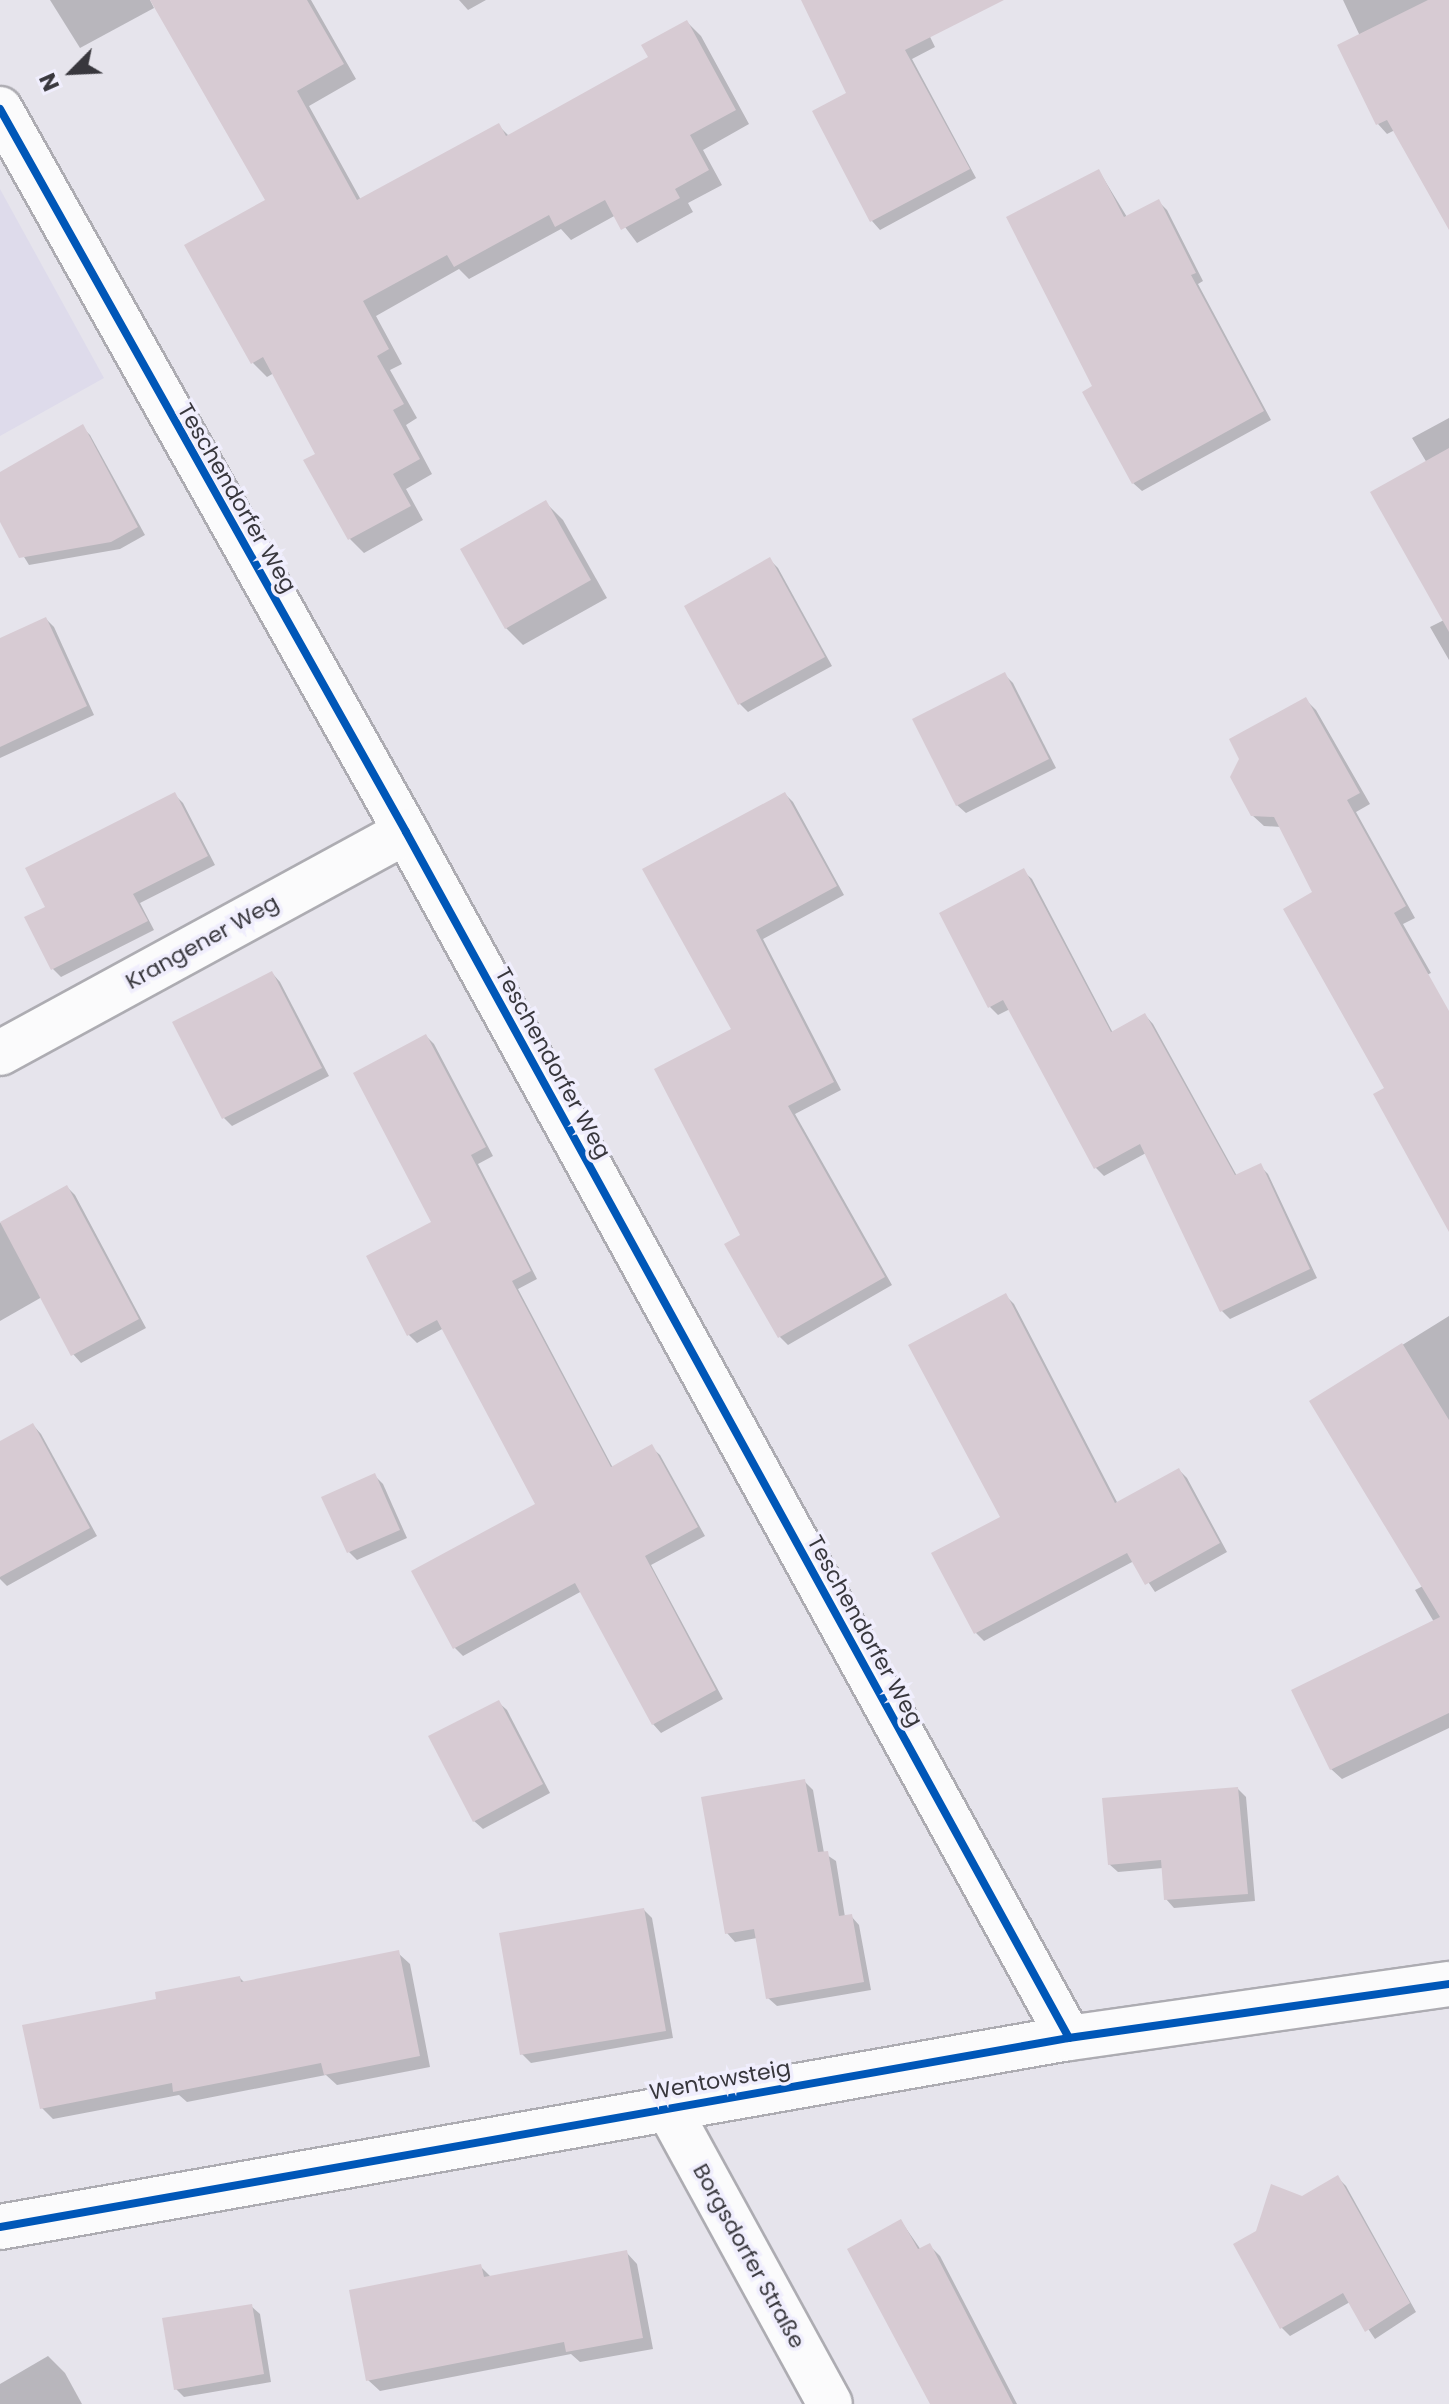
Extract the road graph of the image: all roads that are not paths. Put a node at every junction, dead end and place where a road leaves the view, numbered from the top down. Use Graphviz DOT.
graph roads {
  1 [pos="0,109"];
  2 [pos="406,832"];
  3 [pos="0,1053"];
  4 [pos="1449,1984"];
  5 [pos="1069,2038"];
  6 [pos="668,2108"];
  7 [pos="0,2227"];
  8 [pos="830,2404"];
  1 -- 2 [label="street, Teschendorfer Weg"];
  2 -- 3 [label="street, Krangener Weg"];
  2 -- 5 [label="street, Teschendorfer Weg"];
  4 -- 5 [label="street, Wentowsteig"];
  5 -- 6 [label="street, Wentowsteig"];
  6 -- 7 [label="street, Wentowsteig"];
  6 -- 8 [label="street, Borgsdorfer Straße"];
}
